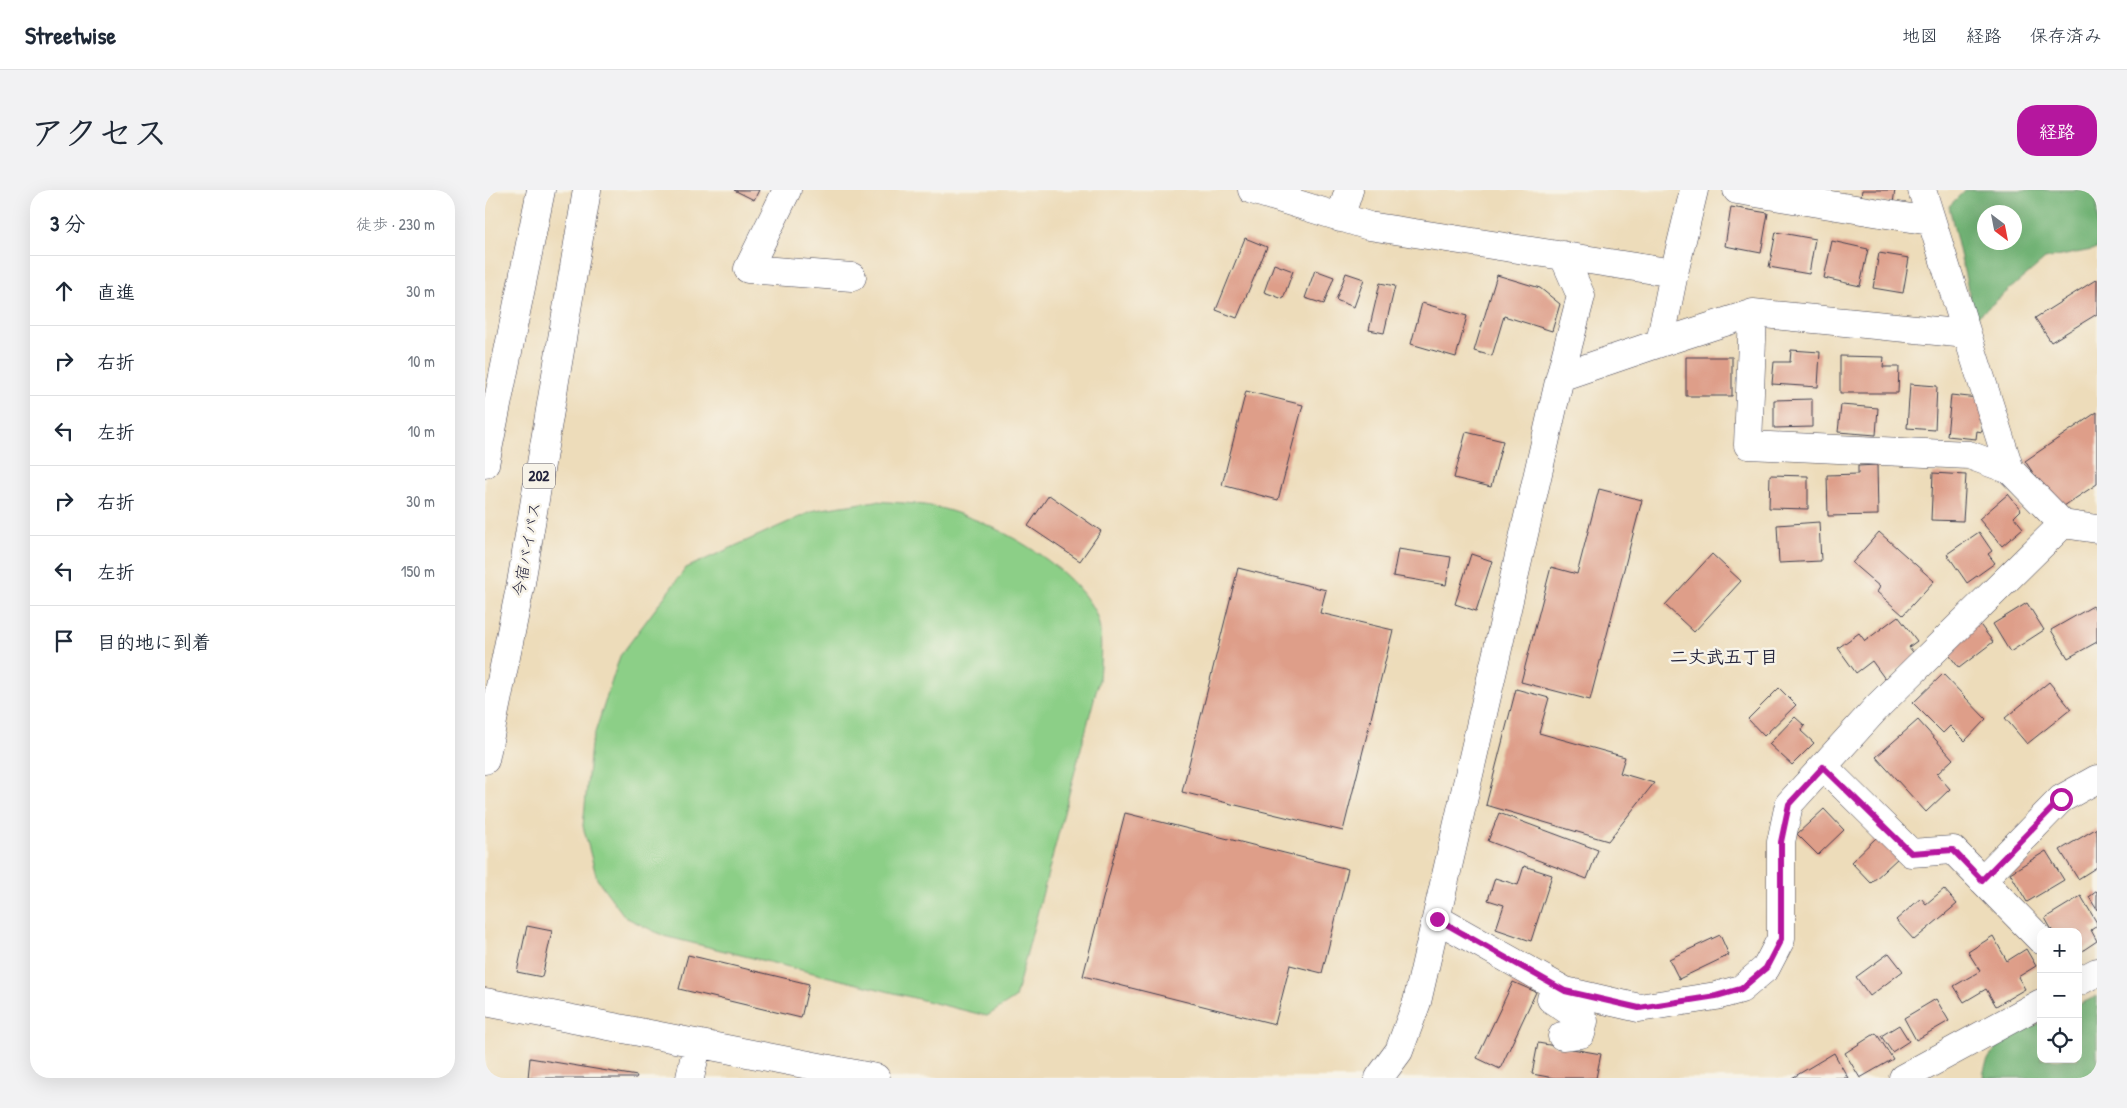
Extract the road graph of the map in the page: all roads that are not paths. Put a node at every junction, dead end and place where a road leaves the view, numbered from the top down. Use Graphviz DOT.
graph roads {
  1 [pos="541,190"];
  2 [pos="587,190"];
  3 [pos="787,190"];
  4 [pos="1252,190"];
  5 [pos="1349,190"];
  6 [pos="1694,190"];
  7 [pos="1737,190"];
  8 [pos="1922,190"];
  9 [pos="1340,218"];
  10 [pos="1930,221"];
  11 [pos="1563,255"];
  12 [pos="1674,273"];
  13 [pos="852,277"];
  14 [pos="1753,313"];
  15 [pos="1967,334"];
  16 [pos="1660,343"];
  17 [pos="1560,377"];
  18 [pos="485,464"];
  19 [pos="2010,470"];
  20 [pos="2063,524"];
  21 [pos="2097,529"];
  22 [pos="485,760"];
  23 [pos="1823,767"];
  24 [pos="2097,779"];
  25 [pos="1982,880"];
  26 [pos="1437,919"];
  27 [pos="2037,936"];
  28 [pos="1558,987"];
  29 [pos="485,1002"];
  30 [pos="2037,1004"];
  31 [pos="1562,1036"];
  32 [pos="697,1045"];
  33 [pos="865,1077"];
  34 [pos="690,1078"];
  35 [pos="1379,1078"];
  36 [pos="1903,1078"];
  1 -- 18 [label="main road"];
  2 -- 22 [label="main road, 今宿バイパス / 202"];
  3 -- 13 [label="main road"];
  4 -- 9 [label="main road"];
  5 -- 9 [label="main road"];
  6 -- 12 [label="main road"];
  7 -- 10 [label="main road"];
  8 -- 10 [label="main road"];
  9 -- 11 [label="main road"];
  10 -- 15 [label="main road"];
  11 -- 12 [label="main road"];
  11 -- 17 [label="main road"];
  12 -- 16 [label="main road"];
  14 -- 15 [label="main road"];
  14 -- 16 [label="main road"];
  14 -- 19 [label="main road"];
  15 -- 19 [label="main road"];
  16 -- 17 [label="main road"];
  17 -- 26 [label="main road"];
  19 -- 20 [label="main road"];
  20 -- 21 [label="main road"];
  20 -- 23 [label="main road"];
  23 -- 25 [label="main road"];
  23 -- 28 [label="main road"];
  24 -- 25 [label="main road"];
  25 -- 27 [label="main road"];
  26 -- 28 [label="main road"];
  26 -- 35 [label="main road"];
  28 -- 31 [label="main road"];
  29 -- 32 [label="main road"];
  30 -- 36 [label="main road"];
  32 -- 33 [label="main road"];
  32 -- 34 [label="main road"];
}
